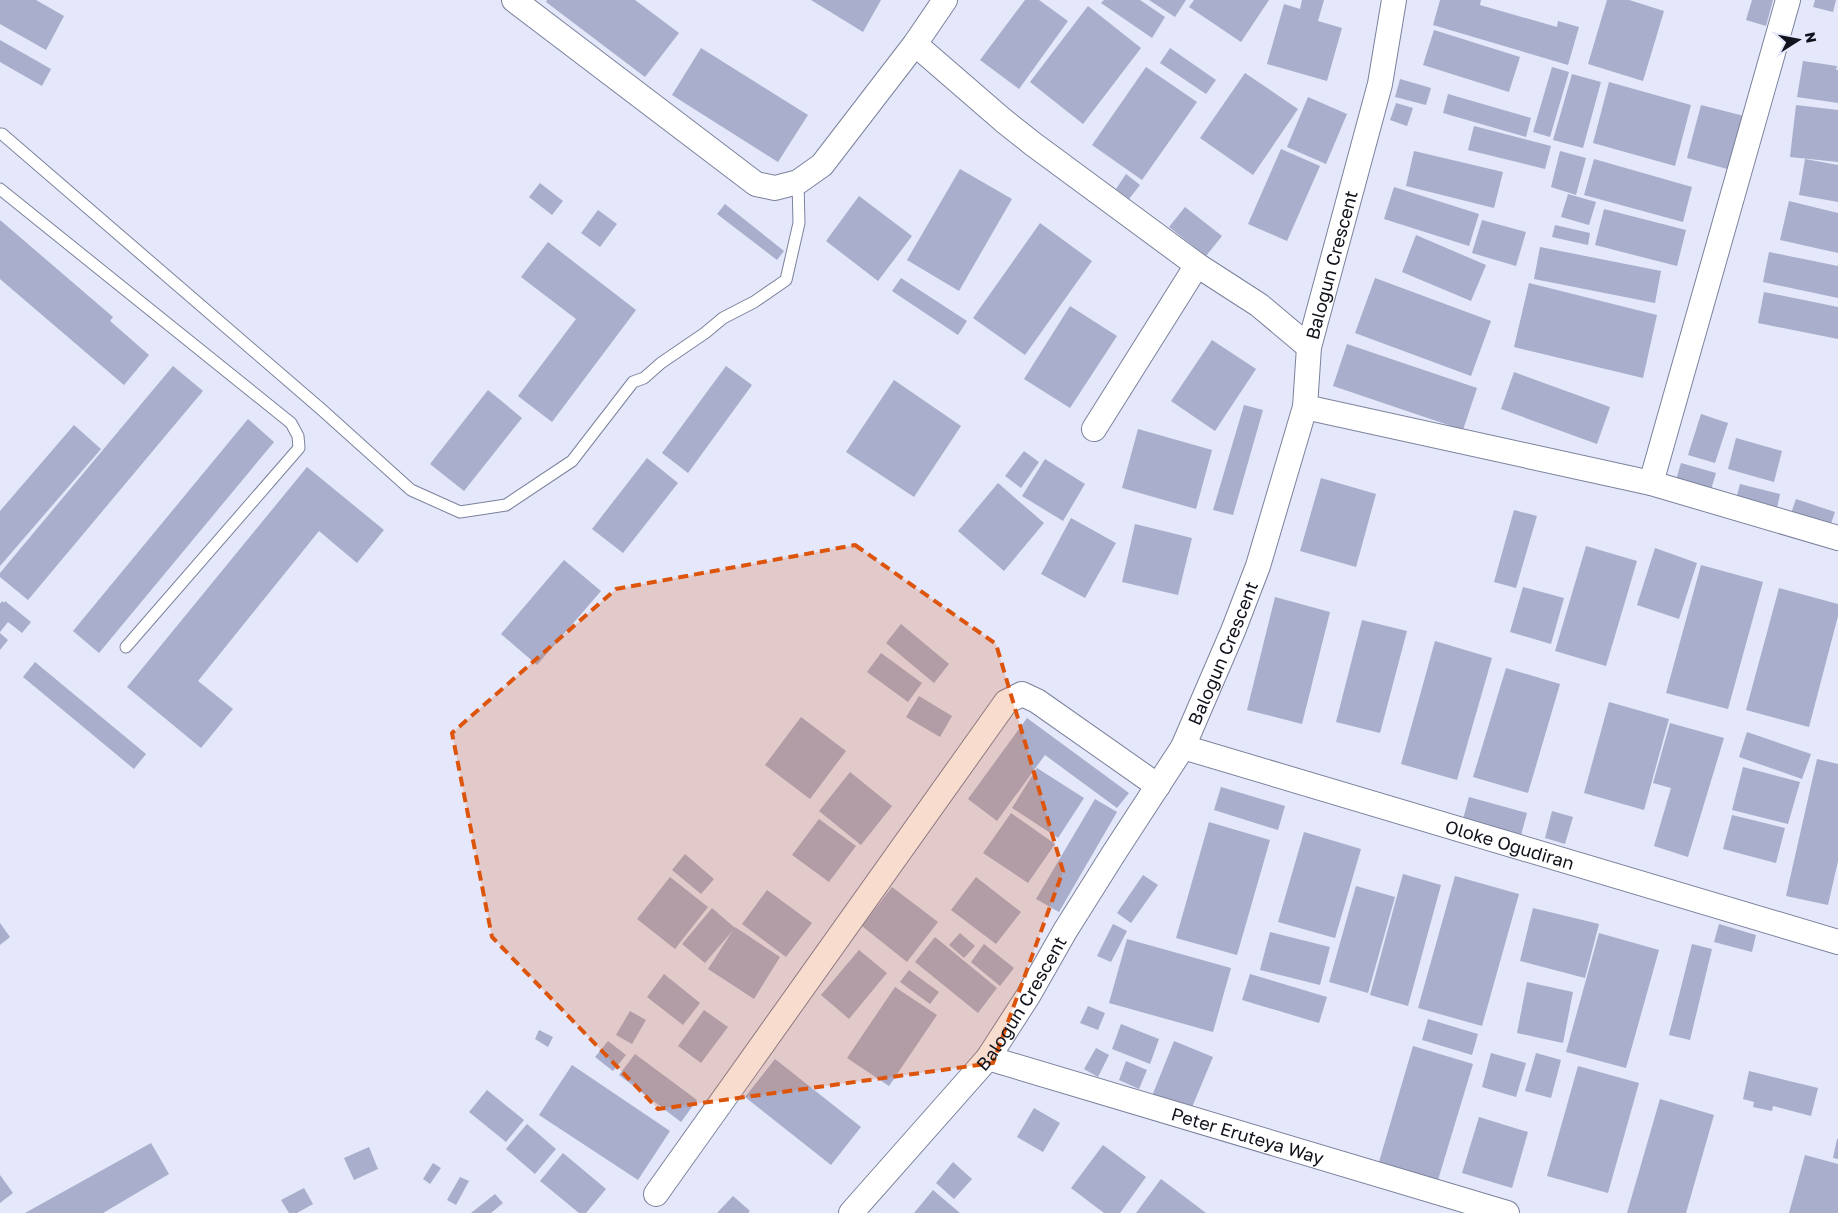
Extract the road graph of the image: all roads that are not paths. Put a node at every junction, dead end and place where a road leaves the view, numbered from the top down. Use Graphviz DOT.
graph roads {
  1 [pos="514,0"];
  2 [pos="945,0"];
  3 [pos="1394,0"];
  4 [pos="1788,0"];
  5 [pos="915,44"];
  6 [pos="0,134"];
  7 [pos="798,182"];
  8 [pos="0,188"];
  9 [pos="1197,265"];
  10 [pos="1309,347"];
  11 [pos="1305,407"];
  12 [pos="1094,428"];
  13 [pos="1651,483"];
  14 [pos="1838,538"];
  15 [pos="126,647"];
  16 [pos="1183,747"];
  17 [pos="1158,786"];
  18 [pos="1838,942"];
  19 [pos="988,1058"];
  20 [pos="656,1194"];
  21 [pos="851,1213"];
  22 [pos="1507,1213"];
  1 -- 7 [label="street"];
  2 -- 5 [label="street"];
  3 -- 10 [label="street, Balogun Crescent"];
  4 -- 13 [label="street"];
  5 -- 7 [label="street"];
  5 -- 9 [label="street"];
  6 -- 7 [label="lane"];
  8 -- 15 [label="lane"];
  9 -- 10 [label="street"];
  9 -- 12 [label="street"];
  10 -- 11 [label="street, Balogun Crescent"];
  11 -- 13 [label="street"];
  11 -- 16 [label="street, Balogun Crescent"];
  13 -- 14 [label="street"];
  16 -- 17 [label="street, Balogun Crescent"];
  16 -- 18 [label="street, Oloke Ogudiran"];
  17 -- 19 [label="street, Balogun Crescent"];
  17 -- 20 [label="street"];
  19 -- 21 [label="street, Balogun Crescent"];
  19 -- 22 [label="street, Peter Eruteya Way"];
}
